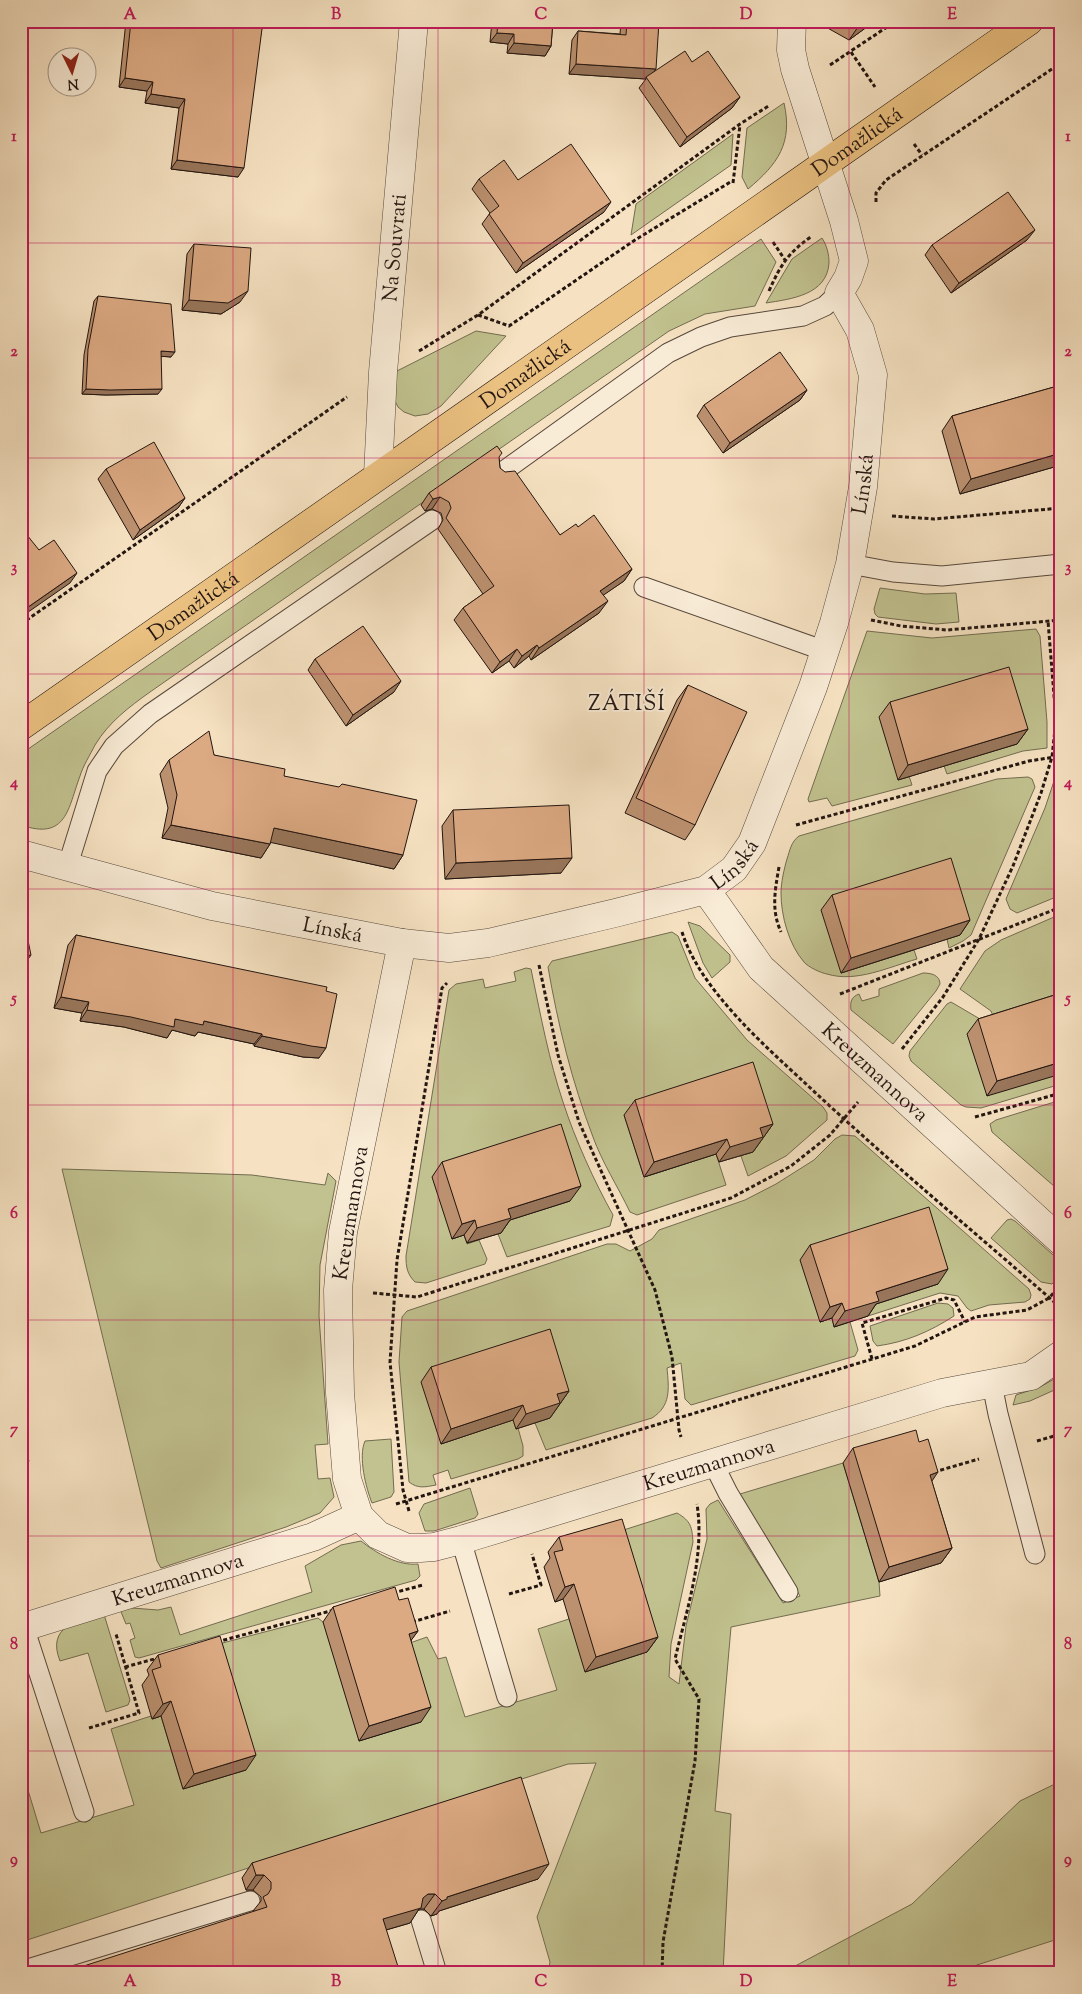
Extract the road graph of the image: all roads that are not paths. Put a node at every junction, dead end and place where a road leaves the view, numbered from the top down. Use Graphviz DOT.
graph roads {
  1 [pos="414,21"];
  2 [pos="792,21"];
  3 [pos="1029,21"];
  4 [pos="824,164"];
  5 [pos="839,293"];
  6 [pos="501,473"];
  7 [pos="378,476"];
  8 [pos="432,520"];
  9 [pos="850,564"];
  10 [pos="1061,564"];
  11 [pos="644,587"];
  12 [pos="824,651"];
  13 [pos="21,726"];
  14 [pos="21,854"];
  15 [pos="67,868"];
  16 [pos="706,890"];
  17 [pos="402,943"];
  18 [pos="1061,1241"];
  19 [pos="1061,1355"];
  20 [pos="992,1384"];
  21 [pos="702,1466"];
  22 [pos="359,1516"];
  23 [pos="461,1540"];
  24 [pos="1035,1554"];
  25 [pos="788,1592"];
  26 [pos="23,1627"];
  27 [pos="508,1697"];
  28 [pos="84,1812"];
  29 [pos="250,1901"];
  30 [pos="421,1920"];
  31 [pos="21,1971"];
  32 [pos="437,1973"];
  1 -- 7 [label="street, Na Souvrati"];
  2 -- 4 [label="street"];
  3 -- 4 [label="main road, Domažlická"];
  4 -- 5 [label="street"];
  4 -- 7 [label="main road, Domažlická"];
  5 -- 6 [label="lane"];
  5 -- 9 [label="street, Línská"];
  7 -- 13 [label="main road, Domažlická"];
  8 -- 15 [label="lane"];
  9 -- 10 [label="lane"];
  9 -- 12 [label="street, Línská"];
  11 -- 12 [label="lane"];
  12 -- 16 [label="street, Línská"];
  14 -- 15 [label="street, Línská"];
  15 -- 17 [label="street, Línská"];
  16 -- 17 [label="street, Línská"];
  16 -- 18 [label="street, Kreuzmannova"];
  17 -- 22 [label="street, Kreuzmannova"];
  19 -- 20 [label="street, Kreuzmannova"];
  20 -- 21 [label="street, Kreuzmannova"];
  20 -- 24 [label="lane"];
  21 -- 23 [label="street, Kreuzmannova"];
  21 -- 25 [label="lane"];
  22 -- 23 [label="street, Kreuzmannova"];
  22 -- 26 [label="street, Kreuzmannova"];
  23 -- 27 [label="lane"];
  26 -- 28 [label="lane"];
  29 -- 31 [label="lane"];
  30 -- 32 [label="lane"];
}
